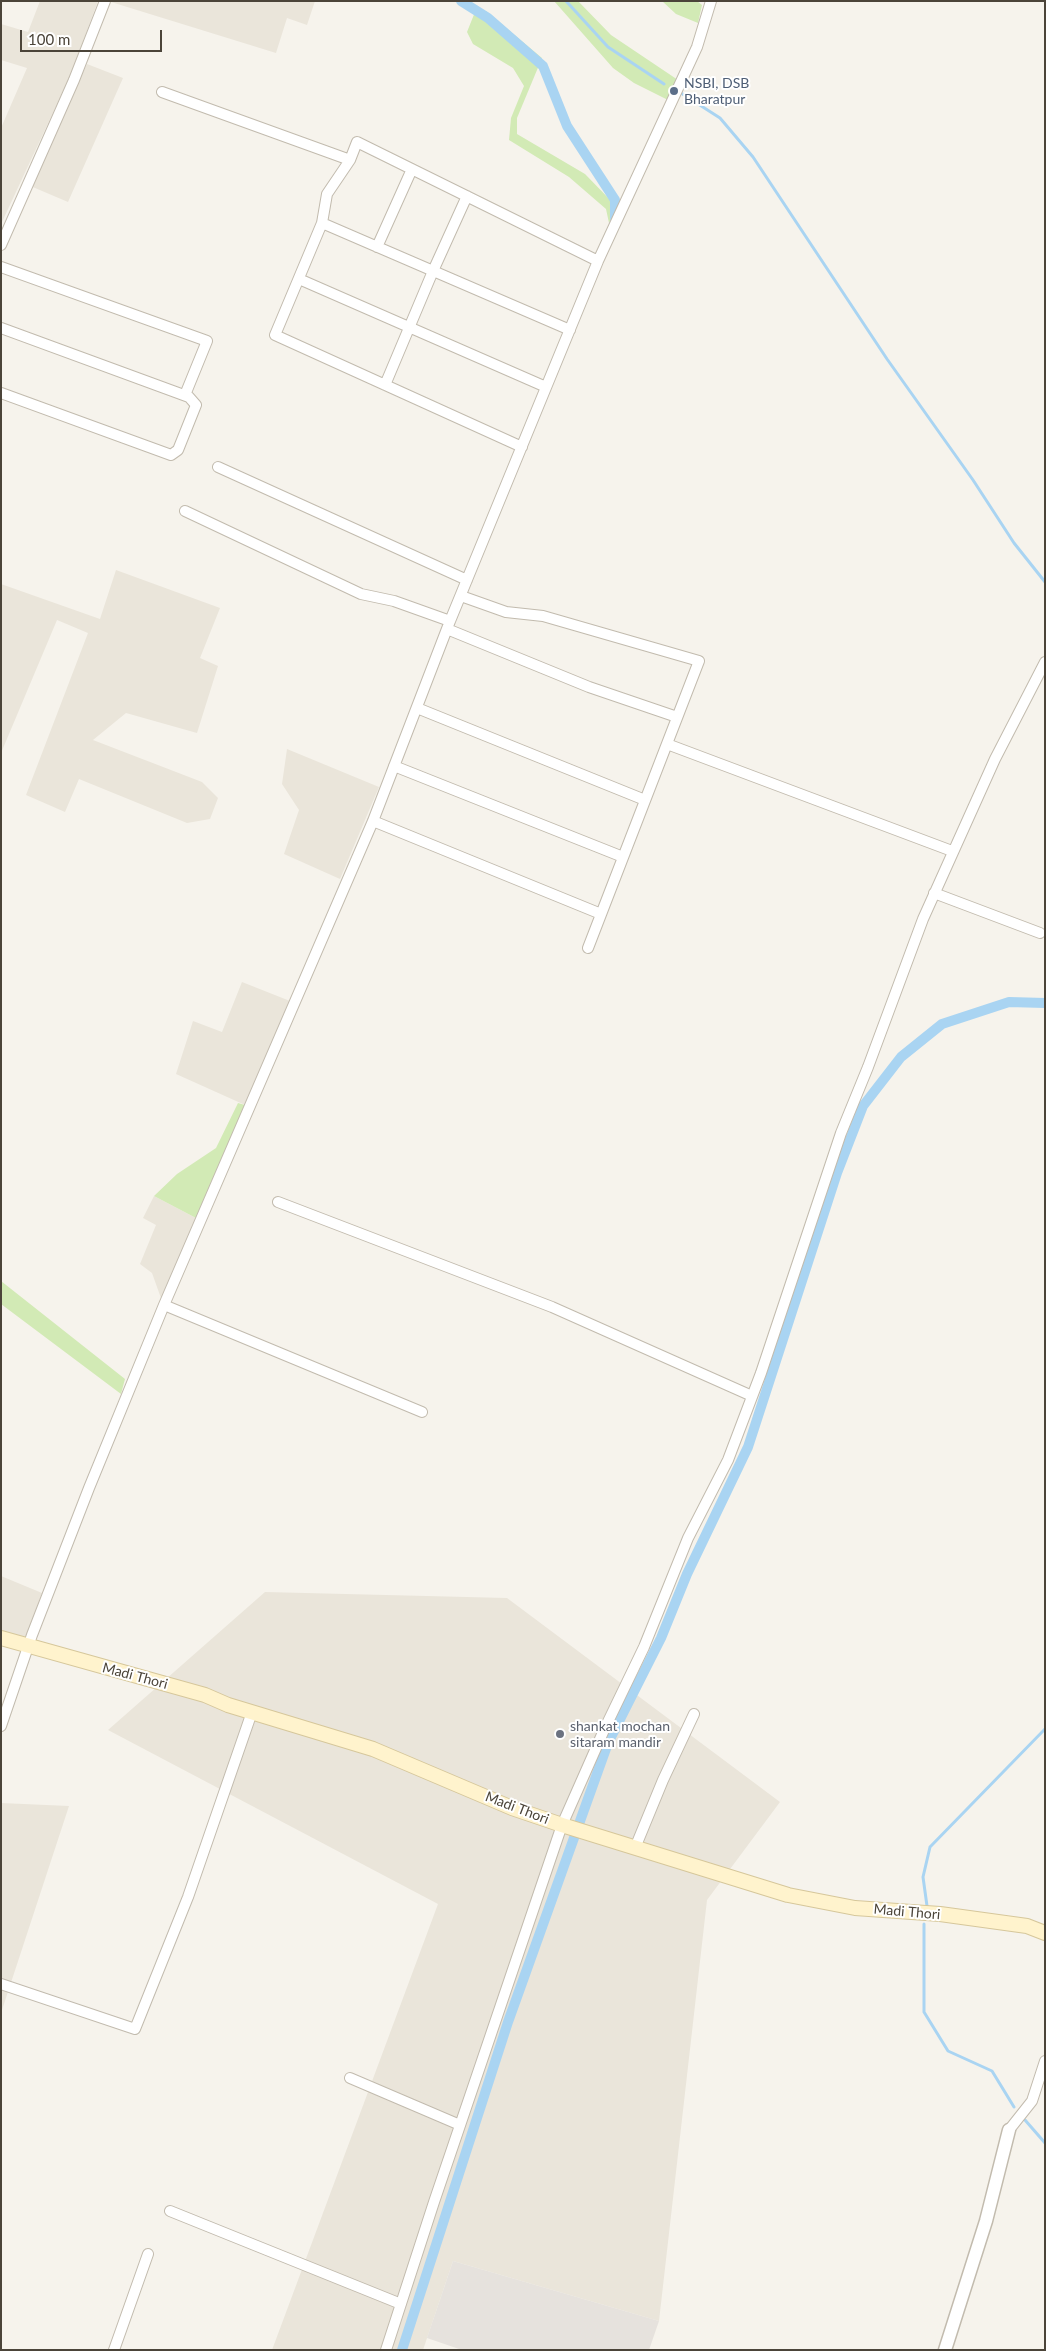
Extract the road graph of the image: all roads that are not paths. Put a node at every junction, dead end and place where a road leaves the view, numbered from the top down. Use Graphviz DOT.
graph roads {
  1 [pos="105,1"];
  2 [pos="711,1"];
  3 [pos="162,92"];
  4 [pos="350,160"];
  5 [pos="412,169"];
  6 [pos="467,196"];
  7 [pos="322,223"];
  8 [pos="1,245"];
  9 [pos="377,247"];
  10 [pos="598,261"];
  11 [pos="1,267"];
  12 [pos="433,270"];
  13 [pos="299,279"];
  14 [pos="409,327"];
  15 [pos="1,328"];
  16 [pos="570,330"];
  17 [pos="385,385"];
  18 [pos="546,387"];
  19 [pos="1,393"];
  20 [pos="185,395"];
  21 [pos="522,447"];
  22 [pos="218,468"];
  23 [pos="185,510"];
  24 [pos="467,580"];
  25 [pos="461,596"];
  26 [pos="449,625"];
  27 [pos="1045,662"];
  28 [pos="417,708"];
  29 [pos="677,717"];
  30 [pos="667,744"];
  31 [pos="394,766"];
  32 [pos="645,800"];
  33 [pos="373,821"];
  34 [pos="952,851"];
  35 [pos="623,857"];
  36 [pos="934,893"];
  37 [pos="601,914"];
  38 [pos="1040,933"];
  39 [pos="588,948"];
  40 [pos="278,1202"];
  41 [pos="164,1305"];
  42 [pos="752,1396"];
  43 [pos="422,1412"];
  44 [pos="1,1638"];
  45 [pos="28,1646"];
  46 [pos="252,1712"];
  47 [pos="694,1714"];
  48 [pos="1,1726"];
  49 [pos="566,1827"];
  50 [pos="635,1848"];
  51 [pos="1045,1932"];
  52 [pos="1,1984"];
  53 [pos="1045,2061"];
  54 [pos="350,2078"];
  55 [pos="460,2125"];
  56 [pos="1009,2130"];
  57 [pos="170,2210"];
  58 [pos="148,2254"];
  59 [pos="401,2304"];
  60 [pos="114,2350"];
  61 [pos="386,2350"];
  62 [pos="945,2350"];
  1 -- 8 [label="street"];
  2 -- 10 [label="street"];
  3 -- 4 [label="street"];
  4 -- 5 [label="street"];
  4 -- 7 [label="street"];
  5 -- 6 [label="street"];
  5 -- 9 [label="street"];
  6 -- 10 [label="street"];
  6 -- 12 [label="street"];
  7 -- 9 [label="street"];
  7 -- 13 [label="street"];
  9 -- 12 [label="street"];
  10 -- 16 [label="street"];
  11 -- 20 [label="street"];
  12 -- 14 [label="street"];
  12 -- 16 [label="street"];
  13 -- 14 [label="street"];
  13 -- 17 [label="street"];
  14 -- 17 [label="street"];
  14 -- 18 [label="street"];
  15 -- 20 [label="street"];
  16 -- 18 [label="street"];
  17 -- 21 [label="street"];
  18 -- 21 [label="street"];
  19 -- 20 [label="street"];
  21 -- 24 [label="street"];
  22 -- 24 [label="street"];
  23 -- 26 [label="street"];
  24 -- 25 [label="street"];
  25 -- 26 [label="street"];
  25 -- 29 [label="street"];
  26 -- 28 [label="street"];
  26 -- 29 [label="street"];
  27 -- 34 [label="street"];
  28 -- 31 [label="street"];
  28 -- 32 [label="street"];
  29 -- 30 [label="street"];
  30 -- 32 [label="street"];
  30 -- 34 [label="street"];
  31 -- 33 [label="street"];
  31 -- 35 [label="street"];
  32 -- 35 [label="street"];
  33 -- 37 [label="street"];
  33 -- 41 [label="street"];
  34 -- 36 [label="street"];
  35 -- 37 [label="street"];
  36 -- 38 [label="street"];
  36 -- 42 [label="street"];
  37 -- 39 [label="street"];
  40 -- 42 [label="street"];
  41 -- 43 [label="street"];
  41 -- 45 [label="street"];
  42 -- 49 [label="street"];
  44 -- 45 [label="main road, Madi Thori"];
  45 -- 46 [label="main road, Madi Thori"];
  45 -- 48 [label="street"];
  46 -- 49 [label="main road, Madi Thori"];
  46 -- 52 [label="street"];
  47 -- 50 [label="street"];
  49 -- 50 [label="main road, Madi Thori"];
  49 -- 55 [label="street"];
  50 -- 51 [label="main road, Madi Thori"];
  53 -- 56 [label="street"];
  54 -- 55 [label="street"];
  55 -- 59 [label="street"];
  56 -- 62 [label="street"];
  57 -- 59 [label="street"];
  58 -- 60 [label="street"];
  59 -- 61 [label="street"];
}
